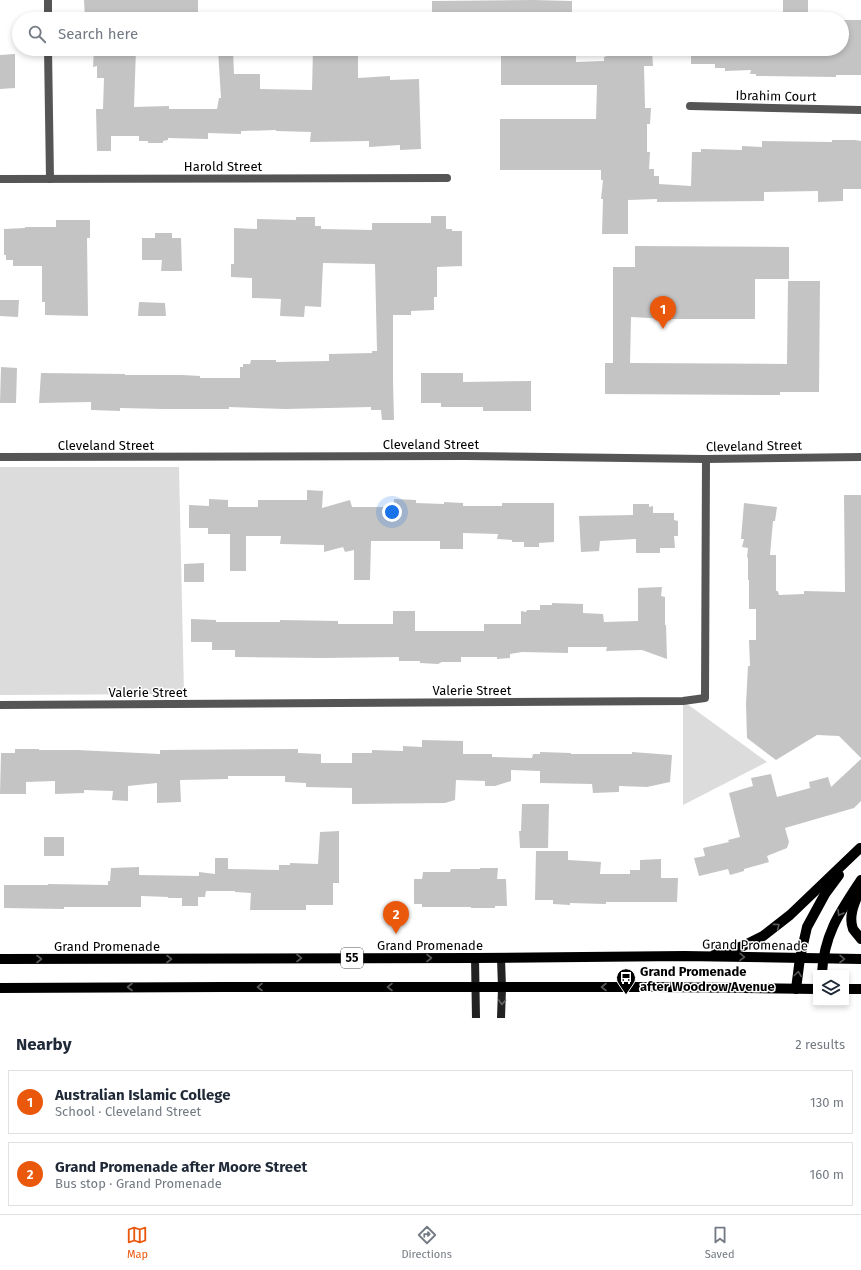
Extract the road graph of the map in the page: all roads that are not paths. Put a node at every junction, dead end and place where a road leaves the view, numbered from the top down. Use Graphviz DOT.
graph roads {
  1 [pos="48,0"];
  2 [pos="48,12"];
  3 [pos="48,56"];
  4 [pos="690,106"];
  5 [pos="861,110"];
  6 [pos="447,178"];
  7 [pos="0,179"];
  8 [pos="50,179"];
  9 [pos="0,457"];
  10 [pos="861,457"];
  11 [pos="706,459"];
  12 [pos="0,705"];
  13 [pos="860,848"];
  14 [pos="861,880"];
  15 [pos="861,887"];
  16 [pos="861,939"];
  17 [pos="703,957"];
  18 [pos="475,958"];
  19 [pos="501,958"];
  20 [pos="800,958"];
  21 [pos="0,959"];
  22 [pos="823,959"];
  23 [pos="861,959"];
  24 [pos="822,970"];
  25 [pos="0,988"];
  26 [pos="476,988"];
  27 [pos="502,988"];
  28 [pos="796,989"];
  29 [pos="813,989"];
  30 [pos="849,989"];
  31 [pos="861,989"];
  32 [pos="476,1018"];
  33 [pos="501,1018"];
  1 -- 2 [label="street"];
  3 -- 8 [label="street"];
  4 -- 5 [label="street, Ibrahim Court"];
  6 -- 8 [label="street, Harold Street"];
  7 -- 8 [label="street, Harold Street"];
  9 -- 11 [label="street, Cleveland Street"];
  10 -- 11 [label="street, Cleveland Street"];
  11 -- 12 [label="street, Valerie Street"];
  17 -- 13 [label="main road, one-way"];
  13 -- 20 [label="main road"];
  14 -- 22 [label="main road, one-way"];
  15 -- 16 [label="main road"];
  17 -- 19 [label="main road, Grand Promenade / 55"];
  17 -- 20 [label="main road, Grand Promenade / 55, one-way"];
  18 -- 19 [label="main road, Grand Promenade / 55"];
  21 -- 18 [label="main road, Grand Promenade / 55, one-way"];
  18 -- 26 [label="street"];
  19 -- 27 [label="street"];
  20 -- 22 [label="main road, Grand Promenade / 55"];
  28 -- 20 [label="main road, one-way"];
  22 -- 23 [label="main road, Grand Promenade / 55, one-way"];
  22 -- 24 [label="main road"];
  26 -- 25 [label="main road, 55, one-way"];
  26 -- 27 [label="main road, 55"];
  26 -- 32 [label="street"];
  28 -- 27 [label="main road, 55, one-way"];
  27 -- 33 [label="street, one-way"];
  28 -- 29 [label="main road, 55"];
  30 -- 31 [label="main road"];
}
